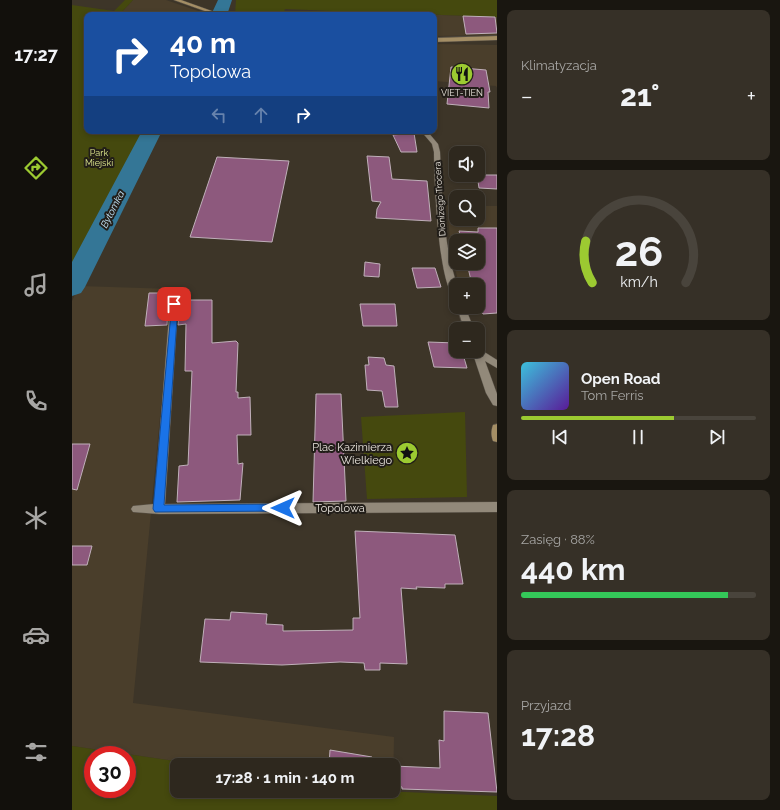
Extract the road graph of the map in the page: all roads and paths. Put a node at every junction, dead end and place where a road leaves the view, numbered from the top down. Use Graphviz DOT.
graph roads {
  1 [pos="176,0"];
  2 [pos="211,12"];
  3 [pos="497,38"];
  4 [pos="437,40"];
  5 [pos="427,134"];
  6 [pos="451,278"];
  7 [pos="174,304"];
  8 [pos="485,357"];
  9 [pos="479,358"];
  10 [pos="497,365"];
  11 [pos="497,402"];
  12 [pos="497,428"];
  13 [pos="497,438"];
  14 [pos="497,507"];
  15 [pos="158,509"];
  16 [pos="137,510"];
  1 -- 2 [label="street"];
  3 -- 4 [label="street"];
  5 -- 6 [label="street, Dionizego Trocera"];
  7 -- 15 [label="street"];
  8 -- 10 [label="street"];
  9 -- 11 [label="street"];
  12 -- 13 [label="street"];
  14 -- 15 [label="street, Topolowa"];
  15 -- 16 [label="street, Topolowa"];
}
